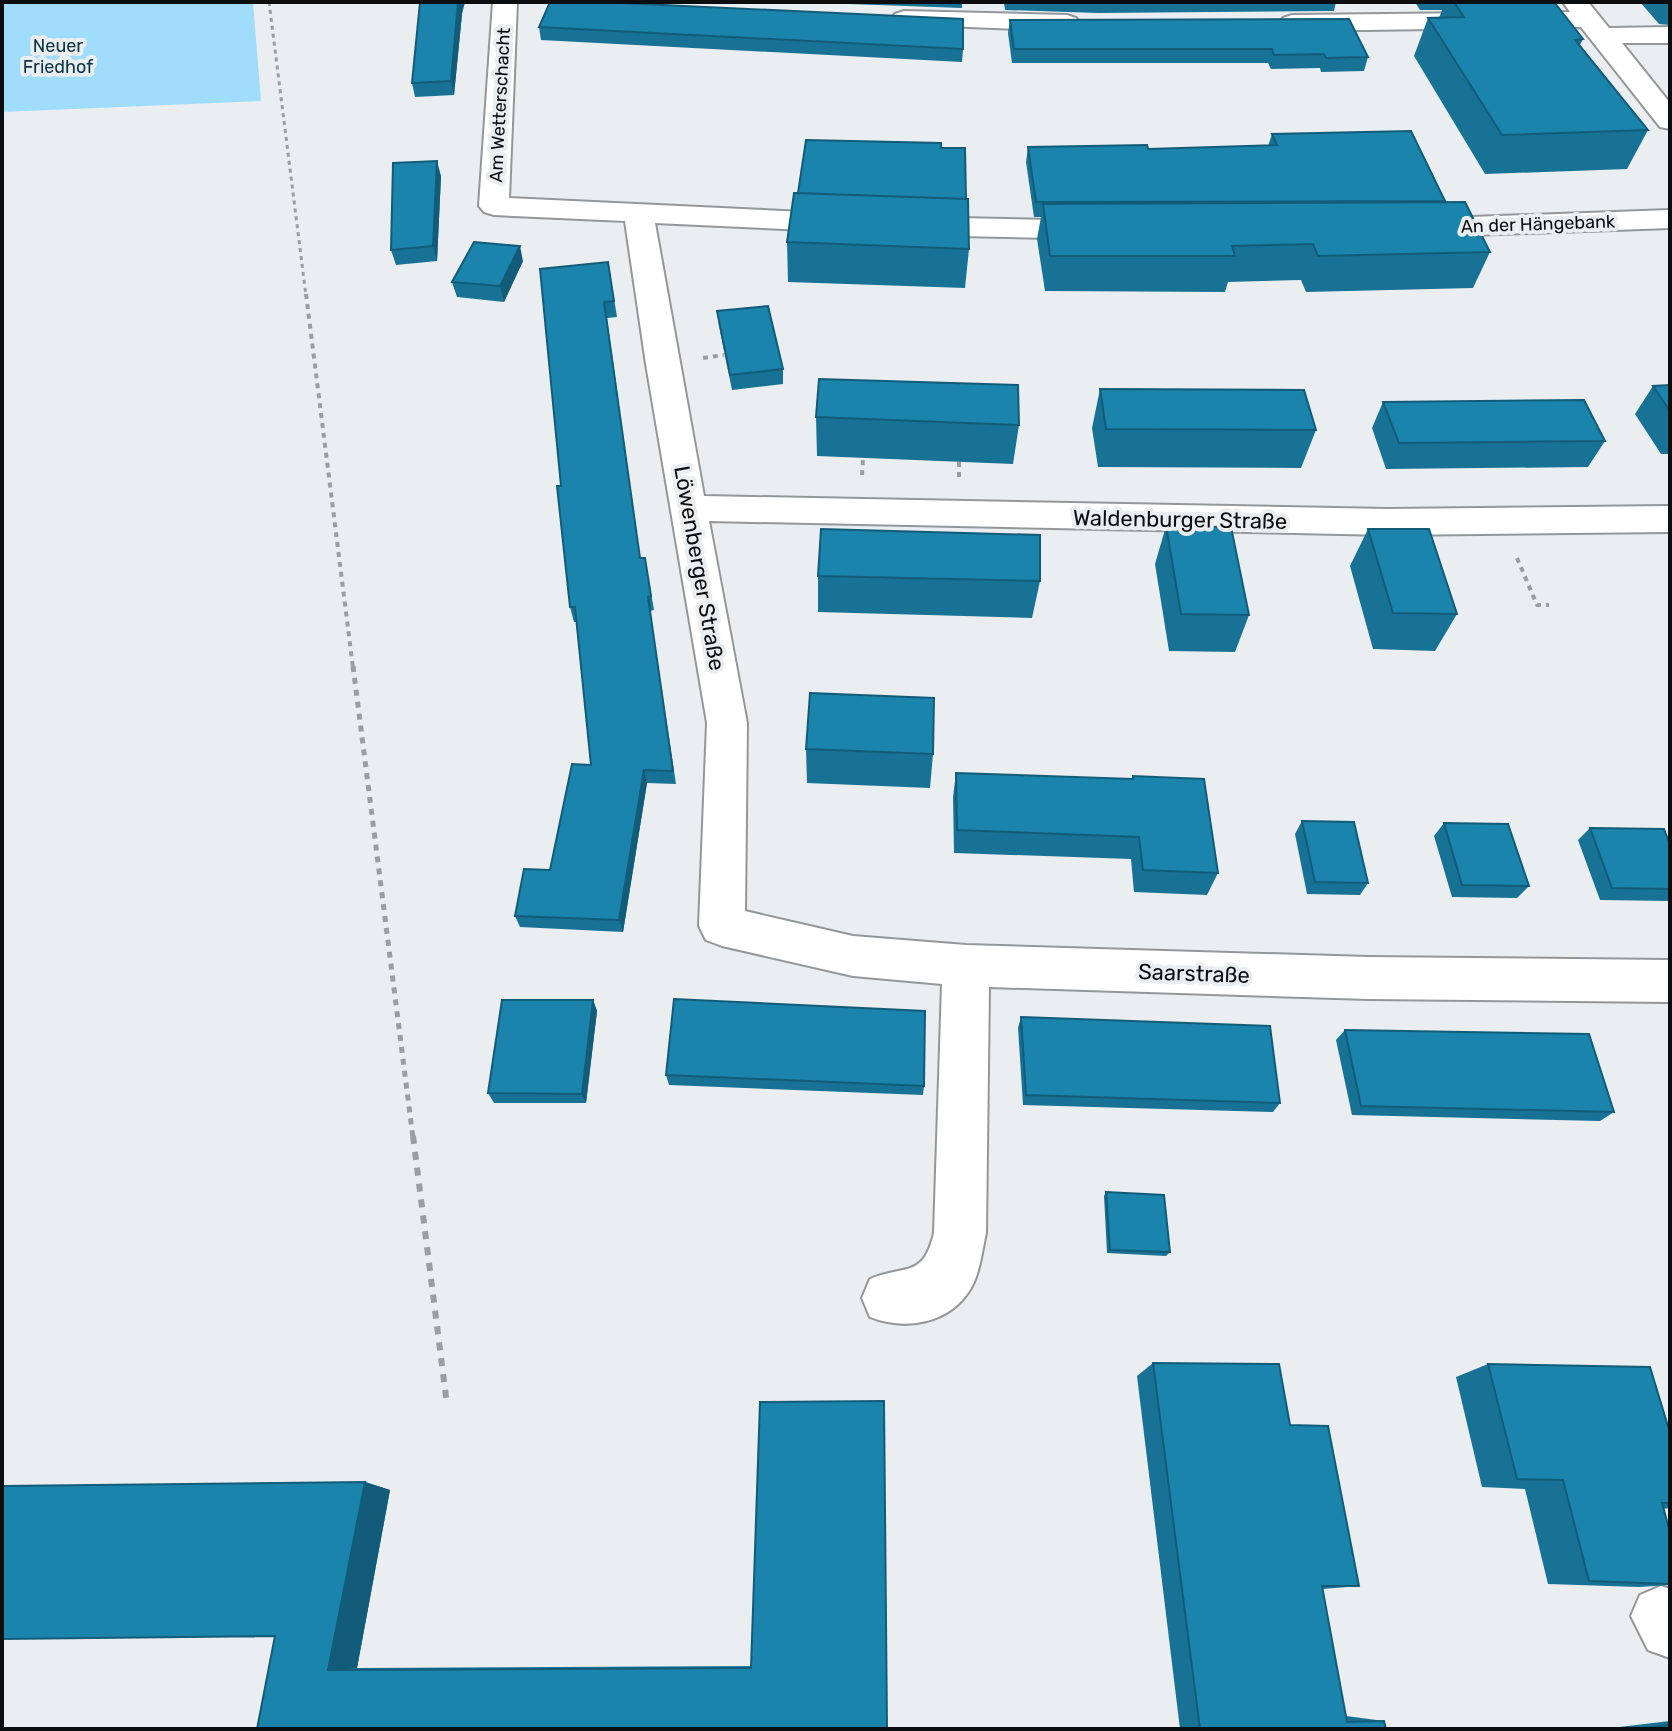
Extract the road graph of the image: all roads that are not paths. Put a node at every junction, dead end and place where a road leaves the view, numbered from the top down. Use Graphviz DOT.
graph roads {
  1 [pos="505,2"];
  2 [pos="877,18"];
  3 [pos="1588,19"];
  4 [pos="1267,23"];
  5 [pos="1098,24"];
  6 [pos="1670,35"];
  7 [pos="1670,121"];
  8 [pos="639,214"];
  9 [pos="1670,219"];
  10 [pos="1381,229"];
  11 [pos="1125,230"];
  12 [pos="690,508"];
  13 [pos="1670,519"];
  14 [pos="722,926"];
  15 [pos="966,966"];
  16 [pos="1670,981"];
  17 [pos="889,1298"];
  1 -- 8 [label="street, Am Wetterschacht"];
  2 -- 5 [label="street"];
  3 -- 4 [label="street"];
  3 -- 6 [label="street"];
  3 -- 7 [label="street"];
  8 -- 11 [label="street"];
  8 -- 12 [label="street, Löwenberger Straße"];
  9 -- 10 [label="street, An der Hängebank"];
  12 -- 13 [label="street, Waldenburger Straße"];
  12 -- 14 [label="street, Löwenberger Straße"];
  14 -- 15 [label="street, Saarstraße"];
  15 -- 16 [label="street, Saarstraße"];
  15 -- 17 [label="street"];
}
